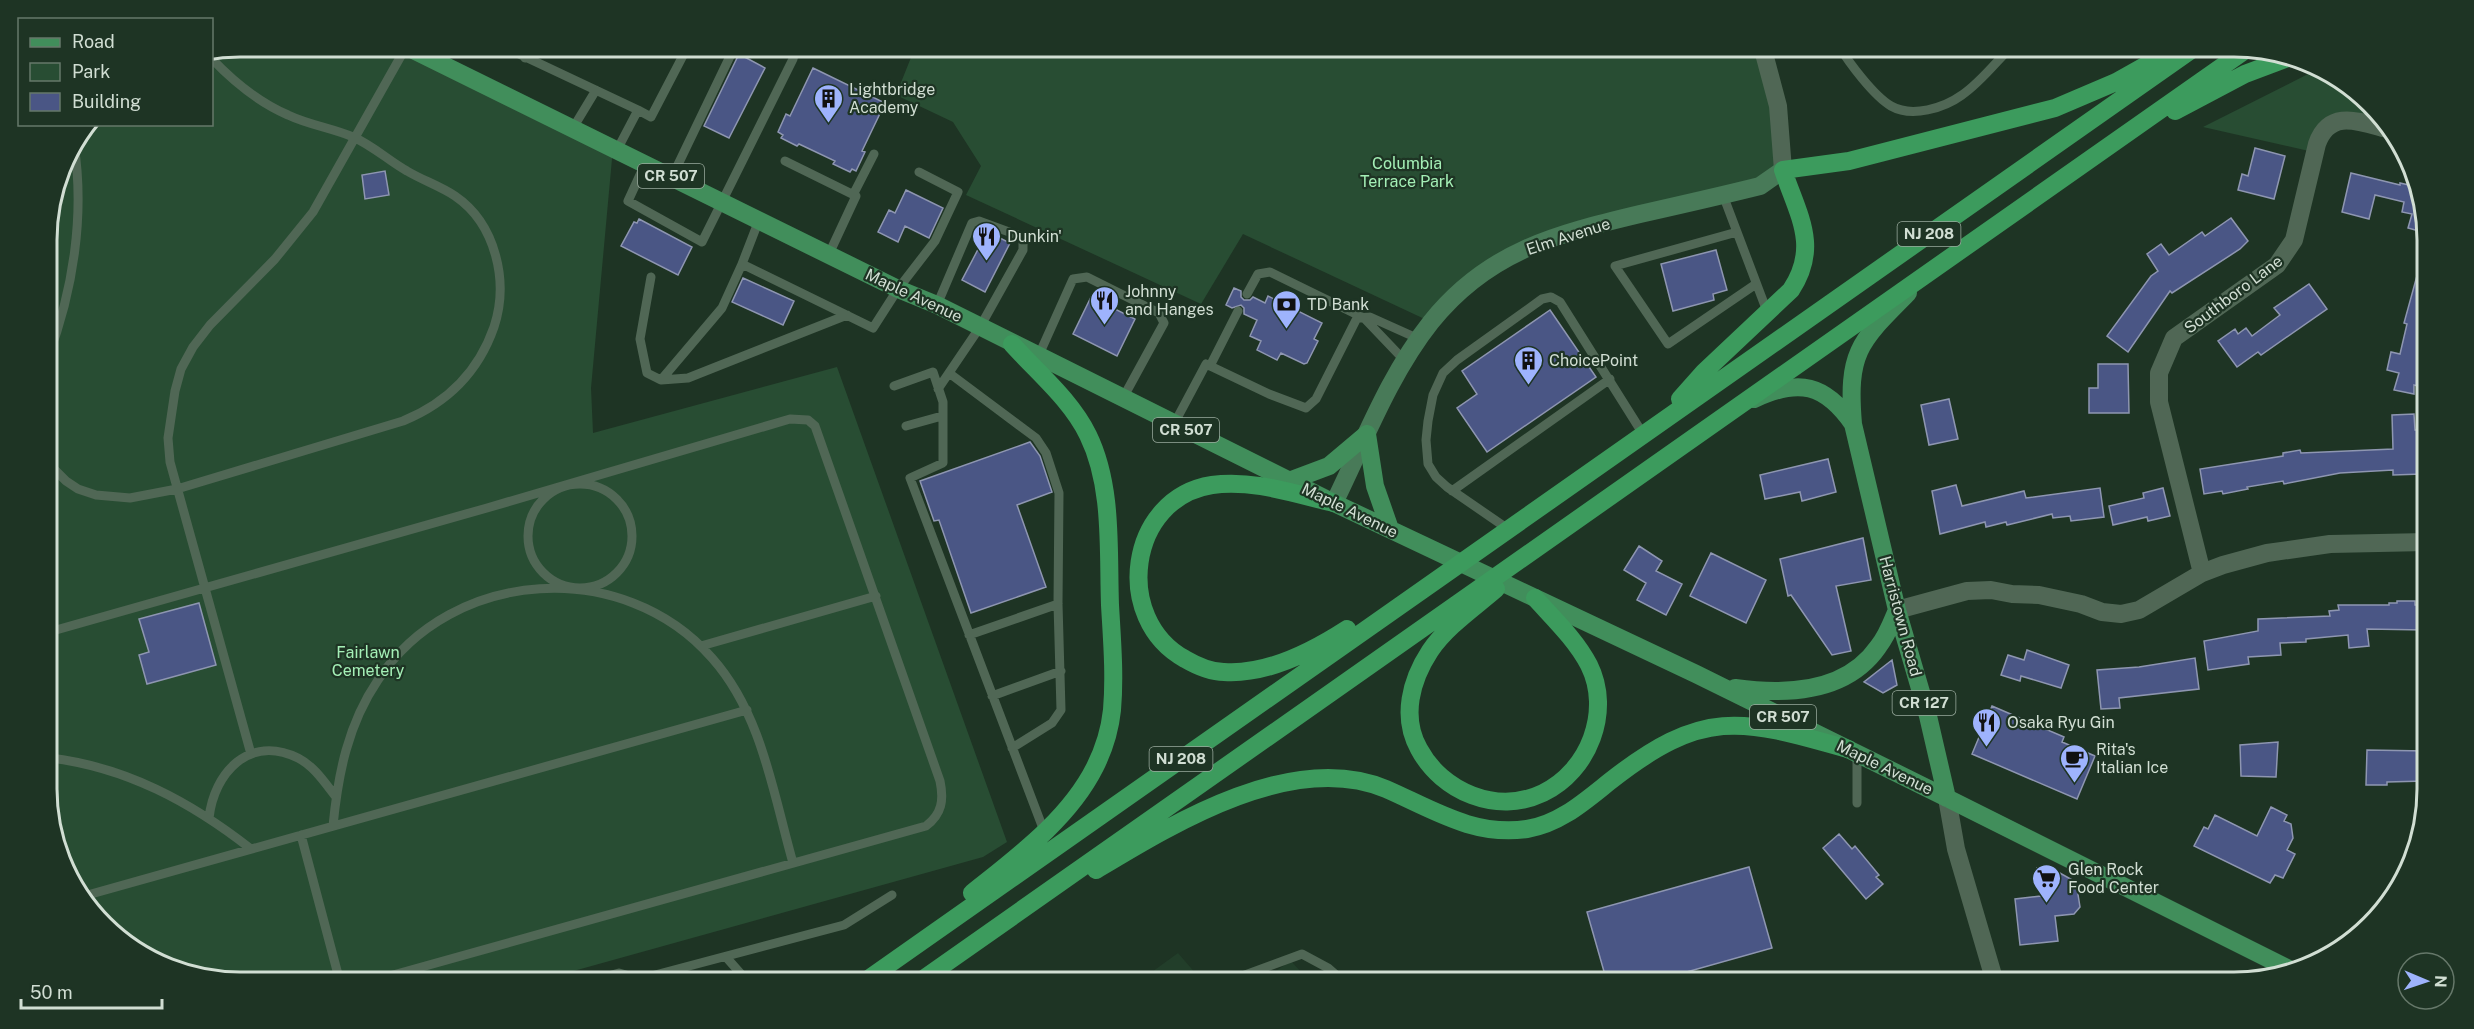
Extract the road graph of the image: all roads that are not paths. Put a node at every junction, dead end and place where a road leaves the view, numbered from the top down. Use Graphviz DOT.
graph roads {
  1 [pos="400,57"];
  2 [pos="427,57"];
  3 [pos="682,57"];
  4 [pos="730,57"];
  5 [pos="793,57"];
  6 [pos="1765,57"];
  7 [pos="1847,57"];
  8 [pos="2001,57"];
  9 [pos="2160,57"];
  10 [pos="2181,57"];
  11 [pos="2235,57"];
  12 [pos="525,58"];
  13 [pos="213,60"];
  14 [pos="2272,62"];
  15 [pos="596,90"];
  16 [pos="638,110"];
  17 [pos="2378,127"];
  18 [pos="573,128"];
  19 [pos="354,137"];
  20 [pos="2104,149"];
  21 [pos="617,150"];
  22 [pos="874,154"];
  23 [pos="76,160"];
  24 [pos="785,161"];
  25 [pos="645,164"];
  26 [pos="1783,170"];
  27 [pos="919,172"];
  28 [pos="672,177"];
  29 [pos="853,195"];
  30 [pos="1723,195"];
  31 [pos="722,201"];
  32 [pos="759,220"];
  33 [pos="1737,232"];
  34 [pos="829,254"];
  35 [pos="742,264"];
  36 [pos="651,277"];
  37 [pos="1924,277"];
  38 [pos="1756,284"];
  39 [pos="898,289"];
  40 [pos="1247,294"];
  41 [pos="937,305"];
  42 [pos="1238,311"];
  43 [pos="1768,314"];
  44 [pos="847,315"];
  45 [pos="1364,318"];
  46 [pos="980,327"];
  47 [pos="57,329"];
  48 [pos="1419,339"];
  49 [pos="1012,344"];
  50 [pos="1038,357"];
  51 [pos="1406,361"];
  52 [pos="1210,366"];
  53 [pos="949,373"];
  54 [pos="1610,379"];
  55 [pos="661,380"];
  56 [pos="894,386"];
  57 [pos="938,389"];
  58 [pos="1123,398"];
  59 [pos="1741,405"];
  60 [pos="942,416"];
  61 [pos="1660,422"];
  62 [pos="1174,424"];
  63 [pos="1853,424"];
  64 [pos="906,426"];
  65 [pos="1367,434"];
  66 [pos="1643,434"];
  67 [pos="57,472"];
  68 [pos="1289,481"];
  69 [pos="563,485"];
  70 [pos="177,489"];
  71 [pos="1452,490"];
  72 [pos="1334,503"];
  73 [pos="1566,527"];
  74 [pos="1504,532"];
  75 [pos="1398,533"];
  76 [pos="2417,542"];
  77 [pos="2202,573"];
  78 [pos="204,588"];
  79 [pos="576,588"];
  80 [pos="876,596"];
  81 [pos="1535,598"];
  82 [pos="1058,604"];
  83 [pos="1897,610"];
  84 [pos="57,630"];
  85 [pos="969,636"];
  86 [pos="701,646"];
  87 [pos="1060,671"];
  88 [pos="1718,686"];
  89 [pos="992,696"];
  90 [pos="747,710"];
  91 [pos="1012,748"];
  92 [pos="1853,752"];
  93 [pos="251,754"];
  94 [pos="57,759"];
  95 [pos="336,797"];
  96 [pos="1947,798"];
  97 [pos="1857,802"];
  98 [pos="209,818"];
  99 [pos="333,826"];
  100 [pos="1044,831"];
  101 [pos="300,835"];
  102 [pos="251,849"];
  103 [pos="793,863"];
  104 [pos="90,894"];
  105 [pos="892,895"];
  106 [pos="974,944"];
  107 [pos="726,957"];
  108 [pos="2281,965"];
  109 [pos="337,972"];
  110 [pos="404,972"];
  111 [pos="667,972"];
  112 [pos="739,972"];
  113 [pos="872,972"];
  114 [pos="878,972"];
  115 [pos="933,972"];
  116 [pos="1253,972"];
  117 [pos="1333,972"];
  118 [pos="1992,972"];
  1 -- 19 [label="lane"];
  2 -- 18 [label="main road, Maple Avenue / CR 507"];
  3 -- 16 [label="lane"];
  4 -- 28 [label="lane"];
  5 -- 31 [label="lane"];
  6 -- 26 [label="street"];
  7 -- 8 [label="lane"];
  9 -- 26 [label="highway"];
  10 -- 61 [label="highway, NJ 208"];
  11 -- 20 [label="highway, NJ 208"];
  12 -- 15 [label="lane"];
  13 -- 19 [label="lane"];
  14 -- 20 [label="highway"];
  15 -- 16 [label="lane"];
  15 -- 18 [label="lane"];
  16 -- 21 [label="lane"];
  17 -- 77 [label="street, Southboro Lane"];
  18 -- 21 [label="main road, Maple Avenue / CR 507"];
  19 -- 70 [label="lane"];
  19 -- 70 [label="lane"];
  20 -- 37 [label="highway, NJ 208"];
  21 -- 25 [label="main road, Maple Avenue / CR 507"];
  22 -- 29 [label="lane"];
  23 -- 47 [label="lane"];
  24 -- 29 [label="lane"];
  25 -- 28 [label="main road, Maple Avenue / CR 507"];
  25 -- 31 [label="lane"];
  26 -- 30 [label="main road, Elm Avenue"];
  26 -- 43 [label="highway"];
  27 -- 39 [label="lane"];
  28 -- 31 [label="main road, Maple Avenue / CR 507"];
  29 -- 34 [label="lane"];
  30 -- 33 [label="lane"];
  30 -- 48 [label="main road, Elm Avenue"];
  31 -- 32 [label="main road, Maple Avenue / CR 507"];
  32 -- 34 [label="main road, Maple Avenue / CR 507"];
  32 -- 35 [label="lane"];
  33 -- 38 [label="lane"];
  33 -- 38 [label="lane"];
  34 -- 39 [label="main road, Maple Avenue / CR 507"];
  35 -- 44 [label="lane"];
  35 -- 55 [label="lane"];
  36 -- 55 [label="lane"];
  37 -- 59 [label="highway, NJ 208"];
  37 -- 63 [label="main road, Harristown Road"];
  38 -- 43 [label="lane"];
  39 -- 41 [label="main road, Maple Avenue / CR 507"];
  39 -- 44 [label="lane"];
  40 -- 45 [label="lane"];
  41 -- 46 [label="main road, Maple Avenue / CR 507"];
  41 -- 46 [label="lane"];
  42 -- 52 [label="lane"];
  43 -- 61 [label="highway"];
  44 -- 55 [label="lane"];
  45 -- 48 [label="lane"];
  45 -- 51 [label="lane"];
  45 -- 52 [label="lane"];
  46 -- 49 [label="main road, Maple Avenue / CR 507"];
  46 -- 53 [label="lane"];
  48 -- 51 [label="main road, Elm Avenue"];
  49 -- 50 [label="main road, Maple Avenue / CR 507"];
  49 -- 100 [label="highway"];
  50 -- 58 [label="main road, Maple Avenue / CR 507"];
  50 -- 58 [label="lane"];
  51 -- 65 [label="main road, Elm Avenue"];
  52 -- 62 [label="lane"];
  53 -- 57 [label="lane"];
  53 -- 82 [label="lane"];
  54 -- 66 [label="lane"];
  54 -- 71 [label="lane"];
  54 -- 71 [label="lane"];
  56 -- 57 [label="lane"];
  57 -- 60 [label="lane"];
  58 -- 62 [label="main road, Maple Avenue / CR 507"];
  59 -- 63 [label="main road"];
  59 -- 73 [label="highway, NJ 208"];
  60 -- 64 [label="lane"];
  60 -- 85 [label="lane"];
  61 -- 66 [label="highway, NJ 208"];
  62 -- 68 [label="main road, Maple Avenue / CR 507"];
  63 -- 83 [label="main road, Harristown Road / CR 127"];
  65 -- 68 [label="main road"];
  65 -- 72 [label="main road, Elm Avenue"];
  65 -- 75 [label="main road"];
  66 -- 74 [label="highway, NJ 208"];
  67 -- 70 [label="lane"];
  68 -- 72 [label="main road, Maple Avenue / CR 507"];
  69 -- 78 [label="lane"];
  69 -- 79 [label="lane"];
  69 -- 79 [label="lane"];
  69 -- 80 [label="lane"];
  70 -- 78 [label="lane"];
  71 -- 74 [label="lane"];
  72 -- 74 [label="highway"];
  72 -- 75 [label="main road, Maple Avenue / CR 507"];
  73 -- 81 [label="highway"];
  73 -- 106 [label="highway, NJ 208"];
  74 -- 114 [label="highway, NJ 208"];
  75 -- 81 [label="main road, Maple Avenue / CR 507"];
  76 -- 77 [label="street"];
  77 -- 83 [label="street"];
  78 -- 84 [label="lane"];
  78 -- 93 [label="lane"];
  79 -- 86 [label="lane"];
  79 -- 95 [label="lane"];
  80 -- 86 [label="lane"];
  80 -- 103 [label="lane"];
  81 -- 88 [label="main road, Maple Avenue / CR 507"];
  82 -- 85 [label="lane"];
  82 -- 87 [label="lane"];
  83 -- 88 [label="main road"];
  83 -- 96 [label="main road, Harristown Road / CR 127"];
  85 -- 89 [label="lane"];
  86 -- 90 [label="lane"];
  87 -- 89 [label="lane"];
  87 -- 91 [label="lane"];
  88 -- 92 [label="main road, Maple Avenue / CR 507"];
  89 -- 91 [label="lane"];
  90 -- 99 [label="lane"];
  90 -- 103 [label="lane"];
  91 -- 100 [label="lane"];
  92 -- 96 [label="main road, Maple Avenue / CR 507"];
  92 -- 97 [label="lane"];
  92 -- 106 [label="highway"];
  93 -- 95 [label="lane"];
  93 -- 98 [label="lane"];
  94 -- 98 [label="lane"];
  95 -- 99 [label="lane"];
  96 -- 108 [label="main road, Maple Avenue / CR 507"];
  96 -- 118 [label="street, Harristown Road / CR 127"];
  98 -- 102 [label="lane"];
  99 -- 101 [label="lane"];
  100 -- 113 [label="highway"];
  101 -- 102 [label="lane"];
  101 -- 109 [label="lane"];
  102 -- 104 [label="lane"];
  103 -- 110 [label="lane"];
  105 -- 107 [label="lane"];
  106 -- 115 [label="highway, NJ 208"];
  107 -- 111 [label="lane"];
  107 -- 112 [label="lane"];
  116 -- 117 [label="lane"];
}
